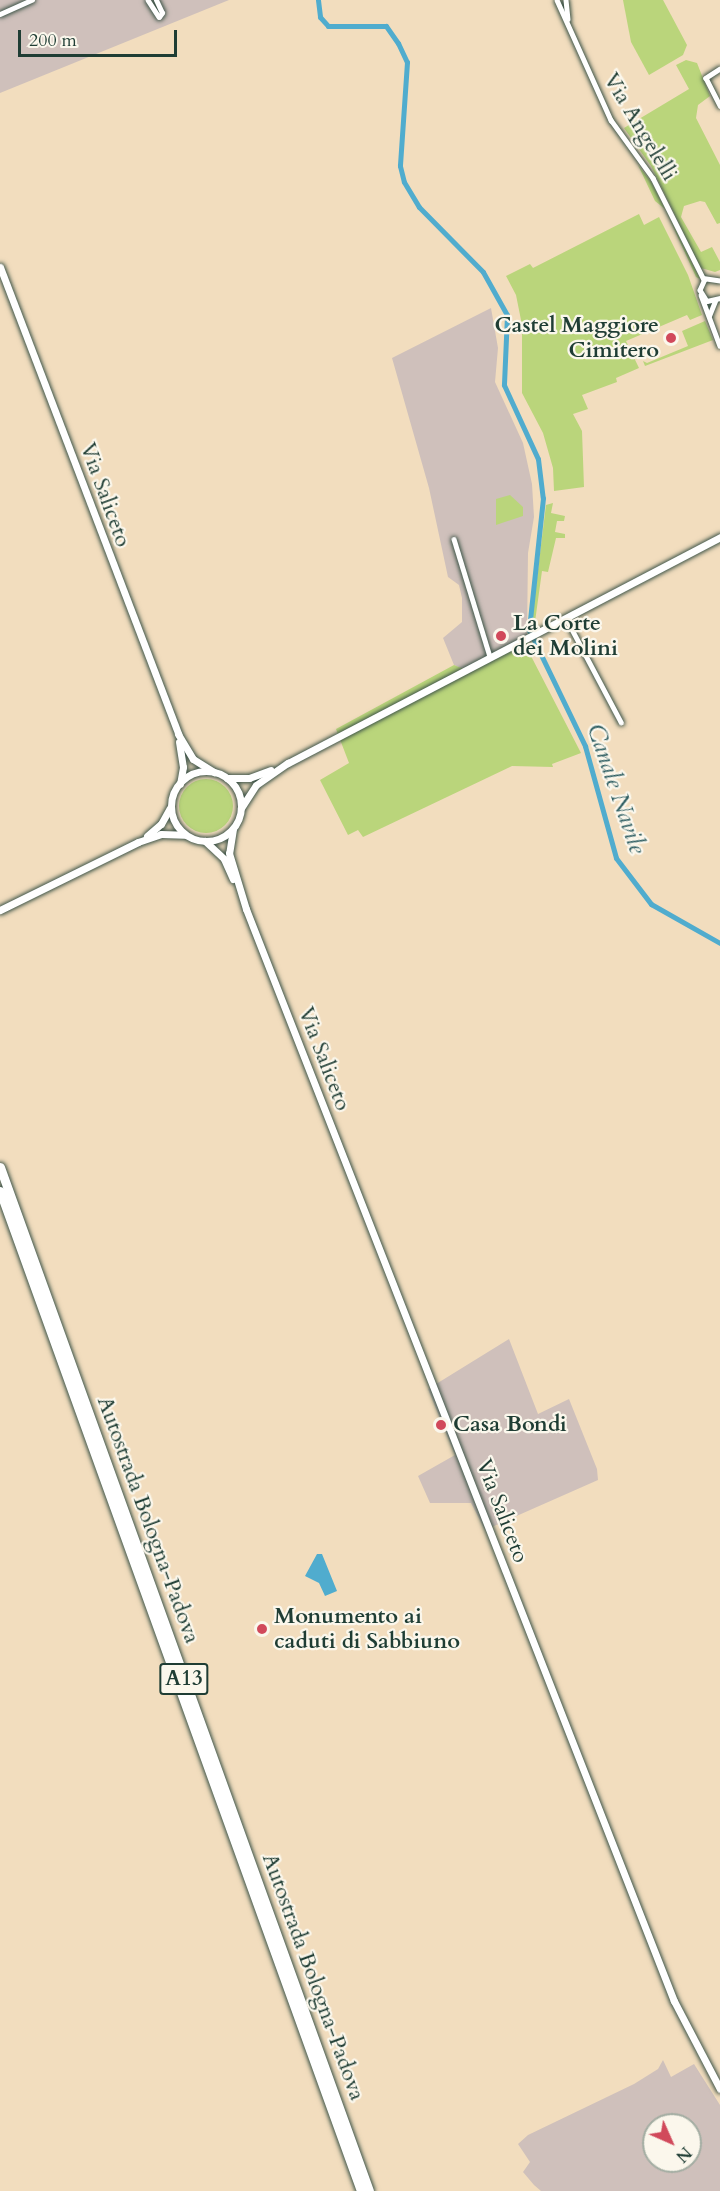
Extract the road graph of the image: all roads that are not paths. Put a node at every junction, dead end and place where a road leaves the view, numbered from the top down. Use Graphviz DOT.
graph roads {
  1 [pos="32,0"];
  2 [pos="148,0"];
  3 [pos="156,0"];
  4 [pos="557,0"];
  5 [pos="566,0"];
  6 [pos="0,14"];
  7 [pos="577,50"];
  8 [pos="720,69"];
  9 [pos="720,106"];
  10 [pos="0,267"];
  11 [pos="720,275"];
  12 [pos="708,279"];
  13 [pos="720,281"];
  14 [pos="701,296"];
  15 [pos="717,299"];
  16 [pos="709,316"];
  17 [pos="720,346"];
  18 [pos="720,537"];
  19 [pos="454,539"];
  20 [pos="566,618"];
  21 [pos="490,657"];
  22 [pos="621,722"];
  23 [pos="178,734"];
  24 [pos="288,763"];
  25 [pos="214,772"];
  26 [pos="226,778"];
  27 [pos="180,784"];
  28 [pos="171,802"];
  29 [pos="241,808"];
  30 [pos="233,829"];
  31 [pos="189,837"];
  32 [pos="205,841"];
  33 [pos="138,842"];
  34 [pos="246,909"];
  35 [pos="0,910"];
  36 [pos="0,1167"];
  37 [pos="0,1191"];
  38 [pos="720,2089"];
  39 [pos="361,2191"];
  40 [pos="369,2191"];
  1 -- 6 [label="street"];
  2 -- 3 [label="street"];
  4 -- 7 [label="street, Via Angelelli"];
  5 -- 7 [label="street"];
  7 -- 12 [label="street, Via Angelelli"];
  8 -- 9 [label="street"];
  10 -- 23 [label="main road, Via Saliceto"];
  11 -- 12 [label="street"];
  12 -- 13 [label="street"];
  12 -- 14 [label="street"];
  14 -- 15 [label="street"];
  14 -- 16 [label="street"];
  15 -- 16 [label="street"];
  16 -- 17 [label="street"];
  18 -- 20 [label="main road"];
  19 -- 21 [label="street"];
  20 -- 21 [label="main road"];
  20 -- 22 [label="street"];
  21 -- 24 [label="main road"];
  23 -- 25 [label="main road, Via Saliceto"];
  23 -- 27 [label="main road, Via Saliceto"];
  24 -- 26 [label="main road"];
  24 -- 29 [label="main road, Via Saliceto"];
  25 -- 26 [label="main road, Via Saliceto"];
  25 -- 27 [label="main road"];
  26 -- 29 [label="main road"];
  27 -- 28 [label="main road, Via Saliceto"];
  28 -- 31 [label="main road"];
  28 -- 33 [label="main road, Via Saliceto"];
  29 -- 30 [label="main road, Via Saliceto"];
  30 -- 32 [label="main road"];
  30 -- 34 [label="main road, Via Saliceto"];
  31 -- 32 [label="main road"];
  31 -- 33 [label="main road"];
  32 -- 34 [label="main road, Via Saliceto"];
  33 -- 35 [label="main road"];
  34 -- 38 [label="main road, Via Saliceto"];
  36 -- 40 [label="highway, Autostrada Bologna-Padova / A13"];
  37 -- 39 [label="highway, Autostrada Bologna-Padova / A13"];
}
